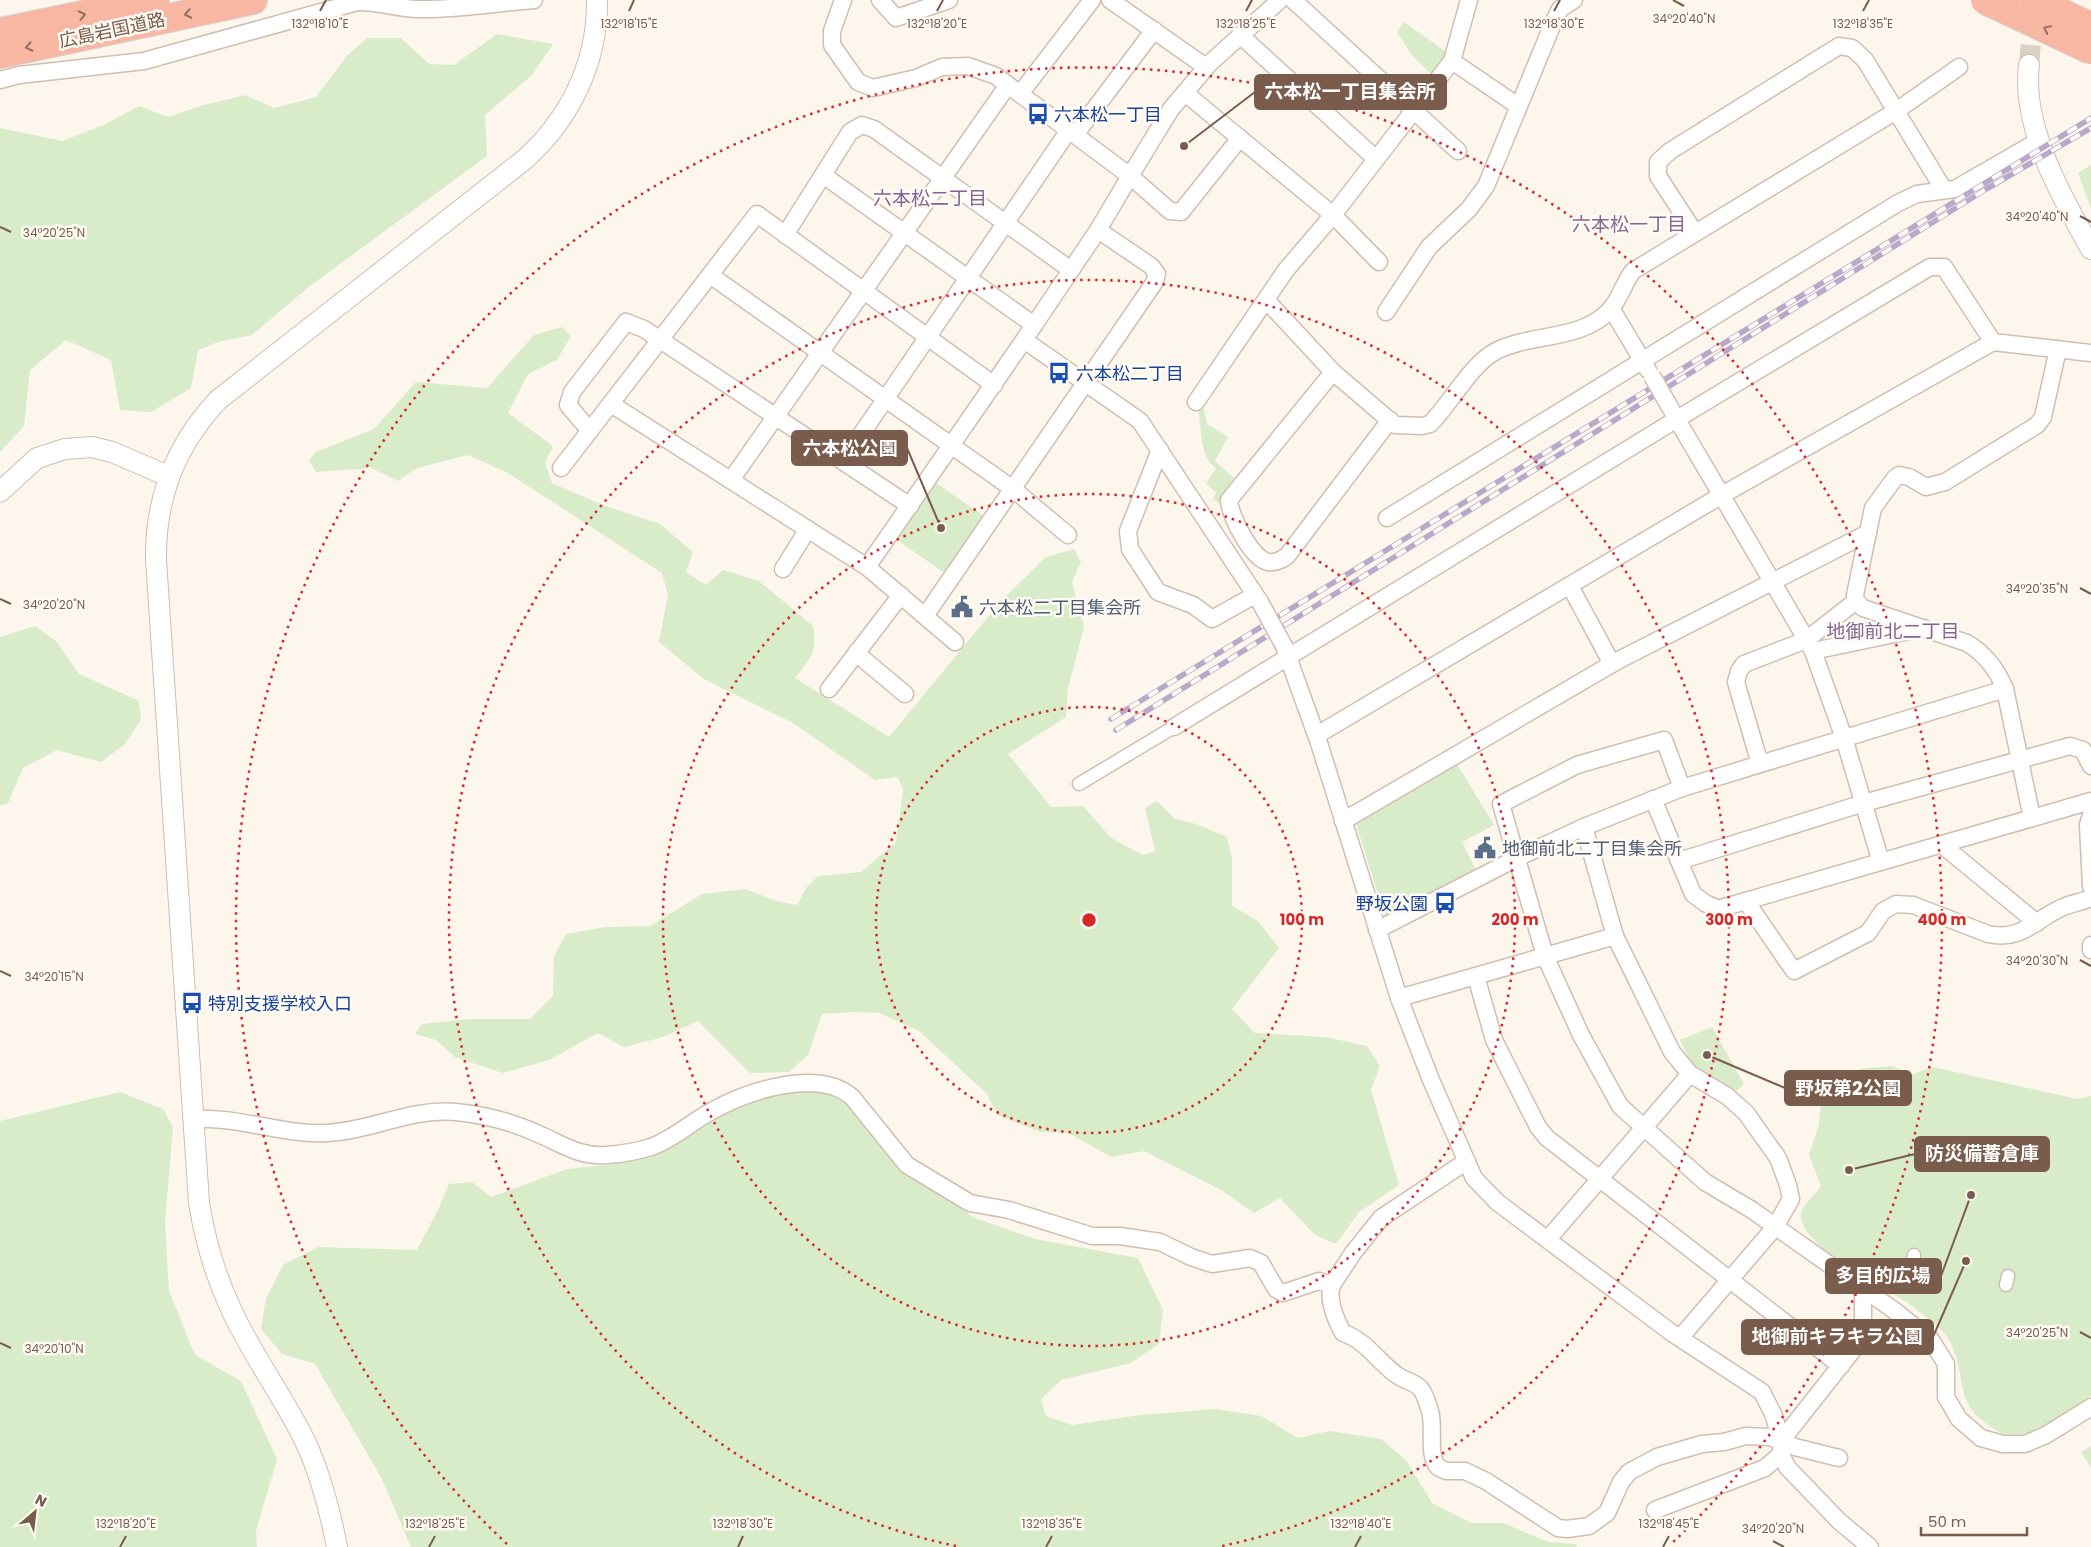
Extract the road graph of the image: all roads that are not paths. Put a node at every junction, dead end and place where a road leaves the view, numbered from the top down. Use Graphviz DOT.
graph roads {
  1 [pos="154,0"];
  2 [pos="253,0"];
  3 [pos="534,0"];
  4 [pos="597,0"];
  5 [pos="843,0"];
  6 [pos="880,0"];
  7 [pos="949,0"];
  8 [pos="1092,0"];
  9 [pos="1110,0"];
  10 [pos="1280,0"];
  11 [pos="1293,0"];
  12 [pos="1468,0"];
  13 [pos="1574,0"];
  14 [pos="1985,0"];
  15 [pos="2035,0"];
  16 [pos="2091,27"];
  17 [pos="1154,30"];
  18 [pos="0,32"];
  19 [pos="1240,35"];
  20 [pos="2091,50"];
  21 [pos="0,54"];
  22 [pos="1452,61"];
  23 [pos="2029,65"];
  24 [pos="1206,67"];
  25 [pos="1959,67"];
  26 [pos="0,80"];
  27 [pos="1014,90"];
  28 [pos="1185,92"];
  29 [pos="1518,106"];
  30 [pos="1896,111"];
  31 [pos="1414,112"];
  32 [pos="1072,132"];
  33 [pos="1240,138"];
  34 [pos="2040,140"];
  35 [pos="1458,151"];
  36 [pos="1376,159"];
  37 [pos="823,175"];
  38 [pos="1130,176"];
  39 [pos="944,178"];
  40 [pos="1944,190"];
  41 [pos="1333,215"];
  42 [pos="1006,223"];
  43 [pos="1098,230"];
  44 [pos="905,233"];
  45 [pos="1695,233"];
  46 [pos="785,235"];
  47 [pos="2091,250"];
  48 [pos="1379,262"];
  49 [pos="1071,270"];
  50 [pos="710,275"];
  51 [pos="968,278"];
  52 [pos="864,292"];
  53 [pos="1267,301"];
  54 [pos="1611,308"];
  55 [pos="1386,312"];
  56 [pos="1034,325"];
  57 [pos="928,337"];
  58 [pos="660,340"];
  59 [pos="1024,340"];
  60 [pos="1993,342"];
  61 [pos="2058,349"];
  62 [pos="820,353"];
  63 [pos="2091,353"];
  64 [pos="1642,361"];
  65 [pos="1333,372"];
  66 [pos="1085,382"];
  67 [pos="994,385"];
  68 [pos="885,399"];
  69 [pos="1196,402"];
  70 [pos="610,404"];
  71 [pos="1674,414"];
  72 [pos="775,417"];
  73 [pos="1390,420"];
  74 [pos="590,431"];
  75 [pos="951,446"];
  76 [pos="1160,450"];
  77 [pos="843,462"];
  78 [pos="561,468"];
  79 [pos="168,476"];
  80 [pos="731,480"];
  81 [pos="1013,489"];
  82 [pos="0,492"];
  83 [pos="1722,496"];
  84 [pos="910,506"];
  85 [pos="1386,518"];
  86 [pos="808,529"];
  87 [pos="1868,533"];
  88 [pos="1068,535"];
  89 [pos="867,566"];
  90 [pos="783,569"];
  91 [pos="1772,582"];
  92 [pos="1570,586"];
  93 [pos="901,596"];
  94 [pos="1258,598"];
  95 [pos="1856,601"];
  96 [pos="925,616"];
  97 [pos="1924,627"];
  98 [pos="955,642"];
  99 [pos="1810,645"];
  100 [pos="1286,652"];
  101 [pos="856,653"];
  102 [pos="1612,664"];
  103 [pos="829,689"];
  104 [pos="2005,689"];
  105 [pos="905,694"];
  106 [pos="1174,727"];
  107 [pos="1316,735"];
  108 [pos="1844,738"];
  109 [pos="2020,760"];
  110 [pos="1760,764"];
  111 [pos="2091,766"];
  112 [pos="1079,784"];
  113 [pos="1682,788"];
  114 [pos="1653,799"];
  115 [pos="2091,801"];
  116 [pos="1864,803"];
  117 [pos="2091,814"];
  118 [pos="2032,818"];
  119 [pos="1343,821"];
  120 [pos="1584,827"];
  121 [pos="1941,844"];
  122 [pos="1517,858"];
  123 [pos="1679,861"];
  124 [pos="1881,862"];
  125 [pos="2091,886"];
  126 [pos="2091,898"];
  127 [pos="1746,901"];
  128 [pos="2037,923"];
  129 [pos="1377,930"];
  130 [pos="1615,936"];
  131 [pos="2091,945"];
  132 [pos="2091,950"];
  133 [pos="1545,956"];
  134 [pos="1476,976"];
  135 [pos="1399,998"];
  136 [pos="1690,1074"];
  137 [pos="192,1119"];
  138 [pos="1642,1128"];
  139 [pos="1467,1161"];
  140 [pos="1599,1179"];
  141 [pos="1775,1227"];
  142 [pos="1548,1239"];
  143 [pos="1730,1280"];
  144 [pos="1332,1285"];
  145 [pos="1863,1290"];
  146 [pos="1680,1338"];
  147 [pos="1841,1366"];
  148 [pos="2091,1407"];
  149 [pos="1781,1448"];
  150 [pos="1839,1458"];
  151 [pos="1661,1511"];
  152 [pos="337,1547"];
  153 [pos="1870,1547"];
  18 -- 1 [label="highway, 広島岩国道路, one-way"];
  2 -- 21 [label="highway, 広島岩国道路, one-way"];
  3 -- 26 [label="street"];
  4 -- 79 [label="street"];
  5 -- 27 [label="street"];
  6 -- 7 [label="street"];
  8 -- 27 [label="street"];
  9 -- 17 [label="street"];
  10 -- 19 [label="street"];
  11 -- 31 [label="street"];
  12 -- 22 [label="street"];
  13 -- 29 [label="street"];
  20 -- 14 [label="highway, one-way, bridge"];
  15 -- 16 [label="highway, bridge"];
  17 -- 24 [label="street"];
  17 -- 32 [label="street"];
  19 -- 24 [label="street"];
  19 -- 36 [label="street"];
  22 -- 29 [label="street"];
  22 -- 31 [label="street"];
  23 -- 34 [label="street"];
  24 -- 28 [label="street"];
  25 -- 30 [label="street"];
  27 -- 32 [label="street"];
  27 -- 39 [label="street"];
  28 -- 33 [label="street"];
  28 -- 38 [label="street"];
  29 -- 55 [label="street"];
  30 -- 40 [label="street"];
  30 -- 45 [label="street"];
  30 -- 45 [label="street"];
  31 -- 35 [label="street"];
  31 -- 36 [label="street"];
  32 -- 38 [label="street"];
  32 -- 42 [label="street"];
  33 -- 38 [label="street"];
  33 -- 41 [label="street"];
  34 -- 40 [label="street"];
  34 -- 47 [label="street"];
  36 -- 41 [label="street"];
  37 -- 39 [label="street"];
  37 -- 44 [label="street"];
  37 -- 46 [label="street"];
  38 -- 43 [label="street"];
  39 -- 42 [label="street"];
  39 -- 44 [label="street"];
  40 -- 64 [label="street"];
  41 -- 48 [label="street"];
  41 -- 53 [label="street"];
  42 -- 49 [label="street"];
  42 -- 51 [label="street"];
  43 -- 49 [label="street"];
  43 -- 66 [label="street"];
  44 -- 51 [label="street"];
  44 -- 52 [label="street"];
  45 -- 54 [label="street"];
  46 -- 50 [label="street"];
  46 -- 52 [label="street"];
  49 -- 56 [label="street"];
  50 -- 58 [label="street"];
  50 -- 62 [label="street"];
  51 -- 56 [label="street"];
  51 -- 57 [label="street"];
  52 -- 57 [label="street"];
  52 -- 62 [label="street"];
  53 -- 65 [label="street"];
  53 -- 69 [label="street"];
  54 -- 64 [label="street"];
  54 -- 73 [label="street"];
  56 -- 59 [label="street"];
  57 -- 67 [label="street"];
  57 -- 68 [label="street"];
  58 -- 70 [label="street"];
  58 -- 72 [label="street"];
  58 -- 74 [label="street"];
  59 -- 66 [label="street"];
  59 -- 67 [label="street"];
  60 -- 61 [label="street"];
  60 -- 71 [label="street"];
  60 -- 83 [label="street"];
  61 -- 63 [label="street"];
  61 -- 87 [label="street"];
  62 -- 68 [label="street"];
  62 -- 72 [label="street"];
  64 -- 71 [label="street, bridge"];
  64 -- 85 [label="street"];
  65 -- 73 [label="street"];
  65 -- 73 [label="street"];
  66 -- 76 [label="street"];
  66 -- 81 [label="street"];
  67 -- 75 [label="street"];
  68 -- 75 [label="street"];
  68 -- 77 [label="street"];
  70 -- 74 [label="street"];
  70 -- 80 [label="street"];
  71 -- 83 [label="street"];
  71 -- 100 [label="street"];
  72 -- 77 [label="street"];
  72 -- 80 [label="street"];
  74 -- 78 [label="street"];
  75 -- 81 [label="street"];
  75 -- 84 [label="street"];
  76 -- 94 [label="street"];
  76 -- 94 [label="street"];
  77 -- 84 [label="street"];
  79 -- 82 [label="street"];
  79 -- 137 [label="street"];
  80 -- 86 [label="street"];
  81 -- 88 [label="street"];
  81 -- 96 [label="street"];
  83 -- 91 [label="street"];
  83 -- 92 [label="street"];
  84 -- 89 [label="street"];
  86 -- 89 [label="street"];
  86 -- 90 [label="street"];
  87 -- 91 [label="street"];
  87 -- 95 [label="street"];
  89 -- 93 [label="street"];
  91 -- 99 [label="street"];
  91 -- 102 [label="street"];
  92 -- 102 [label="street"];
  92 -- 107 [label="street"];
  93 -- 96 [label="street"];
  93 -- 101 [label="street"];
  94 -- 100 [label="street, bridge"];
  95 -- 97 [label="street"];
  95 -- 99 [label="street"];
  96 -- 98 [label="street"];
  97 -- 99 [label="street"];
  97 -- 104 [label="street"];
  99 -- 108 [label="street"];
  99 -- 110 [label="street"];
  100 -- 106 [label="street"];
  100 -- 107 [label="street"];
  101 -- 103 [label="street"];
  101 -- 105 [label="street"];
  102 -- 119 [label="street"];
  104 -- 108 [label="street"];
  104 -- 109 [label="street"];
  106 -- 112 [label="street"];
  107 -- 119 [label="street"];
  108 -- 110 [label="street"];
  108 -- 116 [label="street"];
  109 -- 111 [label="street"];
  109 -- 116 [label="street"];
  109 -- 118 [label="street"];
  110 -- 113 [label="street"];
  113 -- 114 [label="street"];
  113 -- 122 [label="street"];
  114 -- 120 [label="street"];
  114 -- 123 [label="street"];
  115 -- 118 [label="street"];
  116 -- 123 [label="street"];
  116 -- 124 [label="street"];
  117 -- 125 [label="street"];
  118 -- 121 [label="street"];
  119 -- 129 [label="street"];
  120 -- 122 [label="street"];
  120 -- 130 [label="street"];
  121 -- 124 [label="street"];
  121 -- 128 [label="street"];
  122 -- 129 [label="street"];
  122 -- 133 [label="street"];
  123 -- 127 [label="street"];
  124 -- 127 [label="street"];
  126 -- 128 [label="street"];
  127 -- 128 [label="street"];
  129 -- 135 [label="street"];
  130 -- 133 [label="street"];
  130 -- 136 [label="street"];
  131 -- 132 [label="street"];
  133 -- 134 [label="street"];
  133 -- 138 [label="street"];
  134 -- 135 [label="street"];
  134 -- 140 [label="street"];
  135 -- 139 [label="street"];
  136 -- 138 [label="street"];
  136 -- 141 [label="street"];
  137 -- 144 [label="street"];
  137 -- 152 [label="street"];
  138 -- 140 [label="street"];
  138 -- 141 [label="street"];
  139 -- 142 [label="street"];
  139 -- 144 [label="street"];
  140 -- 142 [label="street"];
  140 -- 143 [label="street"];
  141 -- 143 [label="street"];
  141 -- 145 [label="street"];
  142 -- 146 [label="street"];
  143 -- 146 [label="street"];
  143 -- 147 [label="street"];
  144 -- 149 [label="street"];
  145 -- 147 [label="street"];
  145 -- 148 [label="street"];
  146 -- 149 [label="street"];
  147 -- 149 [label="street"];
  149 -- 150 [label="street"];
  149 -- 151 [label="street"];
  149 -- 153 [label="street"];
}
